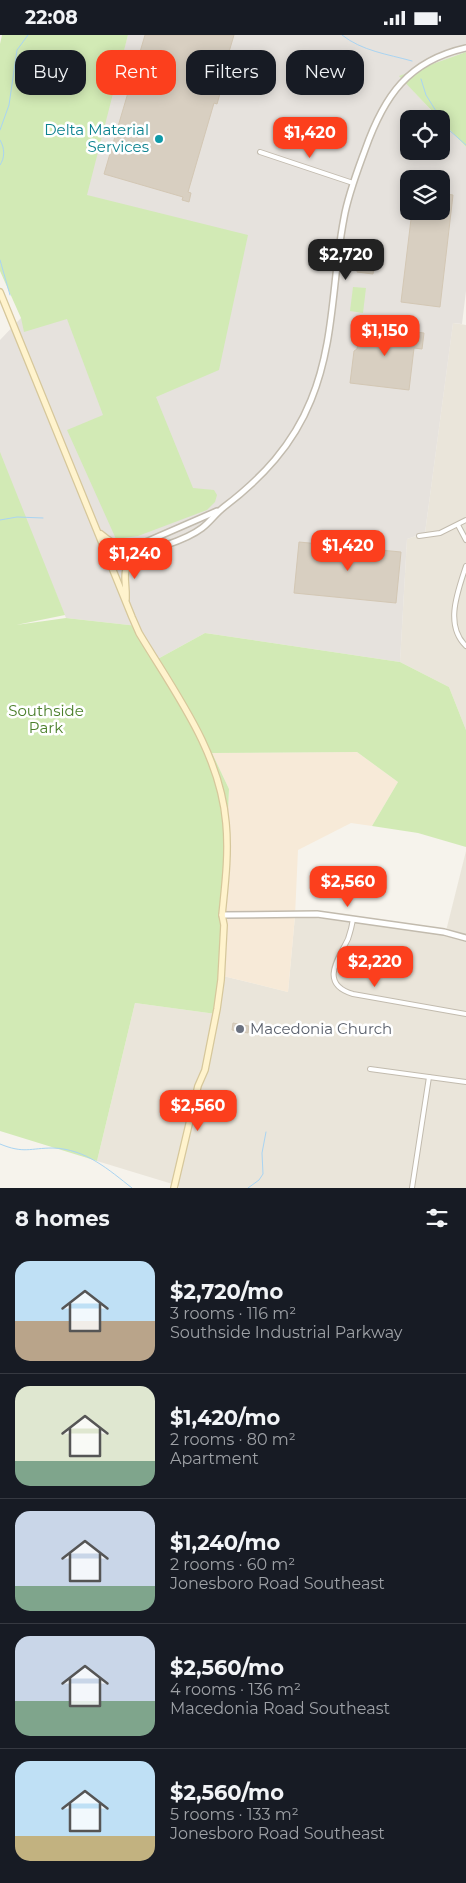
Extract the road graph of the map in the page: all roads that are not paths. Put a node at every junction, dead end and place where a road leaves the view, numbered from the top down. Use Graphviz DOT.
graph roads {
  1 [pos="466,48"];
  2 [pos="260,152"];
  3 [pos="353,183"];
  4 [pos="0,292"];
  5 [pos="222,508"];
  6 [pos="466,520"];
  7 [pos="458,525"];
  8 [pos="99,533"];
  9 [pos="419,536"];
  10 [pos="158,537"];
  11 [pos="466,540"];
  12 [pos="137,546"];
  13 [pos="162,546"];
  14 [pos="140,554"];
  15 [pos="109,560"];
  16 [pos="466,566"];
  17 [pos="126,601"];
  18 [pos="466,646"];
  19 [pos="222,915"];
  20 [pos="353,919"];
  21 [pos="466,938"];
  22 [pos="466,1014"];
  23 [pos="370,1069"];
  24 [pos="429,1077"];
  25 [pos="466,1082"];
  26 [pos="174,1188"];
  27 [pos="412,1188"];
  1 -- 3 [label="street"];
  2 -- 3 [label="street"];
  3 -- 5 [label="street"];
  4 -- 8 [label="main road"];
  5 -- 10 [label="street"];
  5 -- 13 [label="street"];
  6 -- 7 [label="street"];
  7 -- 9 [label="street"];
  7 -- 11 [label="street"];
  8 -- 12 [label="main road"];
  8 -- 15 [label="main road"];
  10 -- 12 [label="street"];
  10 -- 13 [label="street"];
  12 -- 15 [label="street"];
  13 -- 14 [label="street"];
  14 -- 15 [label="street"];
  14 -- 17 [label="main road"];
  15 -- 17 [label="main road"];
  16 -- 18 [label="street"];
  17 -- 19 [label="main road"];
  19 -- 20 [label="street"];
  19 -- 26 [label="main road"];
  20 -- 21 [label="street"];
  20 -- 22 [label="street"];
  23 -- 24 [label="street"];
  24 -- 25 [label="street"];
  24 -- 27 [label="street"];
}
